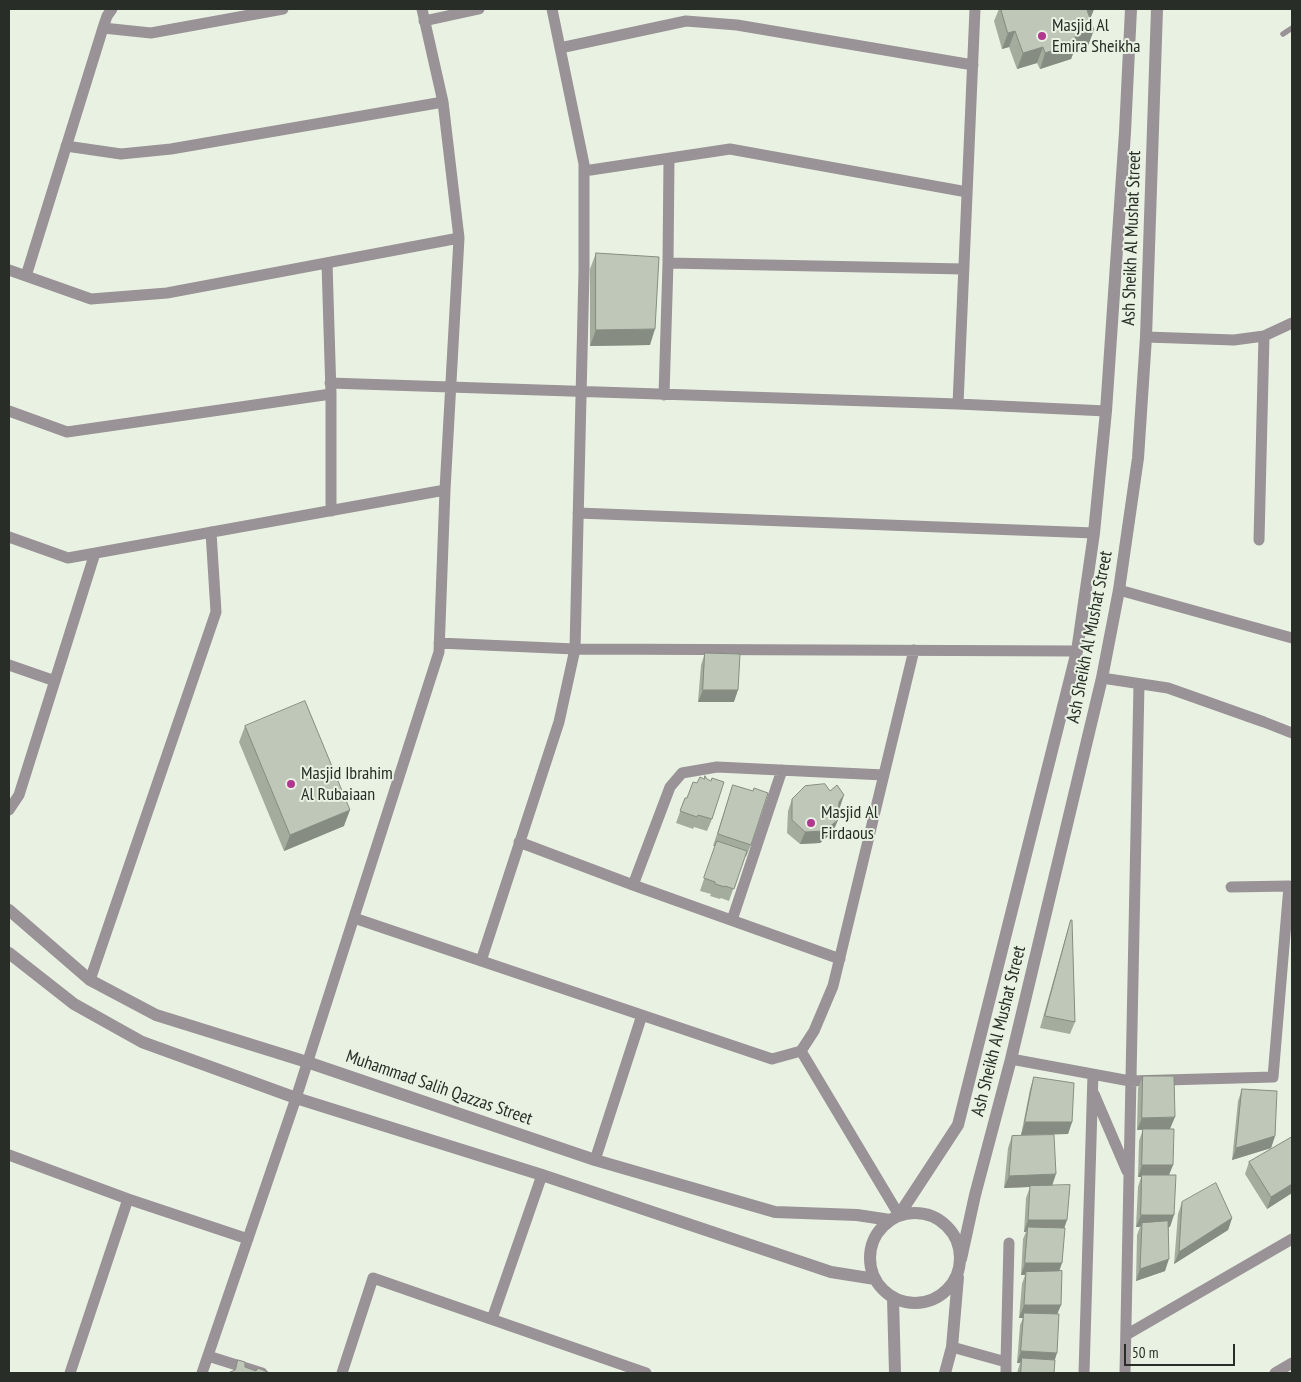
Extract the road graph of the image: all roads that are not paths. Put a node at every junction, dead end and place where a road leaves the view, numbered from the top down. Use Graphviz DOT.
graph roads {
  1 [pos="112,9"];
  2 [pos="283,9"];
  3 [pos="422,9"];
  4 [pos="478,9"];
  5 [pos="552,9"];
  6 [pos="975,9"];
  7 [pos="1131,9"];
  8 [pos="1157,9"];
  9 [pos="424,21"];
  10 [pos="103,28"];
  11 [pos="1292,28"];
  12 [pos="1283,34"];
  13 [pos="560,48"];
  14 [pos="973,65"];
  15 [pos="442,102"];
  16 [pos="66,146"];
  17 [pos="669,159"];
  18 [pos="584,172"];
  19 [pos="967,192"];
  20 [pos="459,238"];
  21 [pos="327,263"];
  22 [pos="668,263"];
  23 [pos="964,269"];
  24 [pos="9,270"];
  25 [pos="26,276"];
  26 [pos="1292,323"];
  27 [pos="1264,336"];
  28 [pos="1146,337"];
  29 [pos="450,387"];
  30 [pos="331,388"];
  31 [pos="581,392"];
  32 [pos="664,395"];
  33 [pos="958,404"];
  34 [pos="9,411"];
  35 [pos="1106,411"];
  36 [pos="445,490"];
  37 [pos="331,511"];
  38 [pos="578,513"];
  39 [pos="211,532"];
  40 [pos="1094,533"];
  41 [pos="9,538"];
  42 [pos="1259,540"];
  43 [pos="95,553"];
  44 [pos="1118,590"];
  45 [pos="1292,638"];
  46 [pos="440,643"];
  47 [pos="575,649"];
  48 [pos="914,650"];
  49 [pos="1077,651"];
  50 [pos="9,665"];
  51 [pos="1102,678"];
  52 [pos="55,681"];
  53 [pos="1139,684"];
  54 [pos="1292,733"];
  55 [pos="782,770"];
  56 [pos="884,775"];
  57 [pos="9,810"];
  58 [pos="519,842"];
  59 [pos="634,885"];
  60 [pos="1231,887"];
  61 [pos="1291,887"];
  62 [pos="9,910"];
  63 [pos="354,918"];
  64 [pos="732,920"];
  65 [pos="9,953"];
  66 [pos="840,959"];
  67 [pos="480,961"];
  68 [pos="90,980"];
  69 [pos="642,1015"];
  70 [pos="801,1051"];
  71 [pos="1011,1059"];
  72 [pos="308,1062"];
  73 [pos="1093,1074"];
  74 [pos="1130,1081"];
  75 [pos="1092,1089"];
  76 [pos="296,1098"];
  77 [pos="9,1156"];
  78 [pos="595,1160"];
  79 [pos="542,1175"];
  80 [pos="1129,1175"];
  81 [pos="128,1199"];
  82 [pos="894,1218"];
  83 [pos="248,1239"];
  84 [pos="1292,1240"];
  85 [pos="1009,1243"];
  86 [pos="961,1259"];
  87 [pos="958,1273"];
  88 [pos="875,1279"];
  89 [pos="893,1298"];
  90 [pos="492,1320"];
  91 [pos="1126,1336"];
  92 [pos="952,1347"];
  93 [pos="208,1356"];
  94 [pos="1292,1362"];
  95 [pos="1006,1368"];
  96 [pos="70,1373"];
  97 [pos="202,1373"];
  98 [pos="262,1373"];
  99 [pos="342,1373"];
  100 [pos="646,1373"];
  101 [pos="895,1373"];
  102 [pos="945,1373"];
  103 [pos="1084,1373"];
  104 [pos="1125,1373"];
  105 [pos="1275,1373"];
  1 -- 10 [label="street"];
  2 -- 10 [label="street"];
  3 -- 9 [label="street"];
  4 -- 9 [label="street"];
  5 -- 13 [label="street"];
  6 -- 14 [label="street"];
  7 -- 35 [label="street, Ash Sheikh Al Mushat Street"];
  8 -- 28 [label="street, Ash Sheikh Al Mushat Street"];
  9 -- 15 [label="street"];
  10 -- 16 [label="street"];
  11 -- 12 [label="lane"];
  13 -- 14 [label="street"];
  13 -- 18 [label="street"];
  14 -- 19 [label="street"];
  15 -- 16 [label="street"];
  15 -- 20 [label="street"];
  16 -- 25 [label="street"];
  17 -- 18 [label="street"];
  17 -- 19 [label="street"];
  17 -- 22 [label="street"];
  18 -- 31 [label="street"];
  19 -- 23 [label="street"];
  20 -- 21 [label="street"];
  20 -- 29 [label="street"];
  21 -- 25 [label="street"];
  21 -- 30 [label="street"];
  22 -- 23 [label="street"];
  22 -- 32 [label="street"];
  23 -- 33 [label="street"];
  24 -- 25 [label="street"];
  26 -- 27 [label="street"];
  27 -- 28 [label="street"];
  27 -- 42 [label="street"];
  28 -- 44 [label="street, Ash Sheikh Al Mushat Street"];
  29 -- 30 [label="street"];
  29 -- 31 [label="street"];
  29 -- 36 [label="street"];
  30 -- 34 [label="street"];
  30 -- 37 [label="street"];
  31 -- 32 [label="street"];
  31 -- 38 [label="street"];
  32 -- 33 [label="street"];
  33 -- 35 [label="street"];
  35 -- 40 [label="street, Ash Sheikh Al Mushat Street"];
  36 -- 37 [label="street"];
  36 -- 46 [label="street"];
  37 -- 39 [label="street"];
  38 -- 40 [label="street"];
  38 -- 47 [label="street"];
  39 -- 43 [label="street"];
  39 -- 68 [label="street"];
  40 -- 49 [label="street, Ash Sheikh Al Mushat Street"];
  41 -- 43 [label="street"];
  43 -- 52 [label="street"];
  44 -- 45 [label="street"];
  44 -- 51 [label="street, Ash Sheikh Al Mushat Street"];
  46 -- 47 [label="street"];
  46 -- 63 [label="street"];
  47 -- 48 [label="street"];
  47 -- 58 [label="street"];
  48 -- 49 [label="street"];
  48 -- 56 [label="street"];
  49 -- 82 [label="street, Ash Sheikh Al Mushat Street"];
  50 -- 52 [label="street"];
  51 -- 53 [label="street"];
  51 -- 71 [label="street, Ash Sheikh Al Mushat Street"];
  52 -- 57 [label="street"];
  53 -- 54 [label="street"];
  53 -- 74 [label="street"];
  55 -- 56 [label="street"];
  55 -- 59 [label="street"];
  55 -- 64 [label="street"];
  56 -- 66 [label="street"];
  58 -- 59 [label="street"];
  58 -- 67 [label="street"];
  59 -- 64 [label="street"];
  60 -- 61 [label="street"];
  61 -- 74 [label="street"];
  62 -- 68 [label="street, Muhammad Salih Qazzas Street"];
  63 -- 67 [label="street"];
  63 -- 72 [label="street"];
  64 -- 66 [label="street"];
  65 -- 76 [label="street"];
  66 -- 70 [label="street"];
  67 -- 69 [label="street"];
  68 -- 72 [label="street, Muhammad Salih Qazzas Street"];
  69 -- 70 [label="street"];
  69 -- 78 [label="street"];
  70 -- 82 [label="street"];
  71 -- 73 [label="street"];
  71 -- 86 [label="street, Ash Sheikh Al Mushat Street"];
  72 -- 76 [label="street"];
  72 -- 78 [label="street, Muhammad Salih Qazzas Street"];
  73 -- 74 [label="street"];
  73 -- 75 [label="street"];
  74 -- 80 [label="street"];
  75 -- 80 [label="street"];
  75 -- 103 [label="street"];
  76 -- 79 [label="street"];
  76 -- 83 [label="street"];
  77 -- 81 [label="street"];
  78 -- 82 [label="street, Muhammad Salih Qazzas Street"];
  79 -- 88 [label="street"];
  79 -- 90 [label="street"];
  80 -- 91 [label="street"];
  81 -- 83 [label="street"];
  81 -- 96 [label="street"];
  82 -- 86 [label="street"];
  82 -- 88 [label="street"];
  83 -- 93 [label="street"];
  84 -- 91 [label="street"];
  85 -- 95 [label="street"];
  86 -- 87 [label="street"];
  87 -- 89 [label="street"];
  87 -- 92 [label="street"];
  88 -- 89 [label="street"];
  89 -- 101 [label="street"];
  90 -- 99 [label="street"];
  90 -- 100 [label="street"];
  91 -- 104 [label="street"];
  92 -- 95 [label="street"];
  92 -- 102 [label="street"];
  93 -- 97 [label="street"];
  93 -- 98 [label="street"];
  94 -- 105 [label="street"];
}
